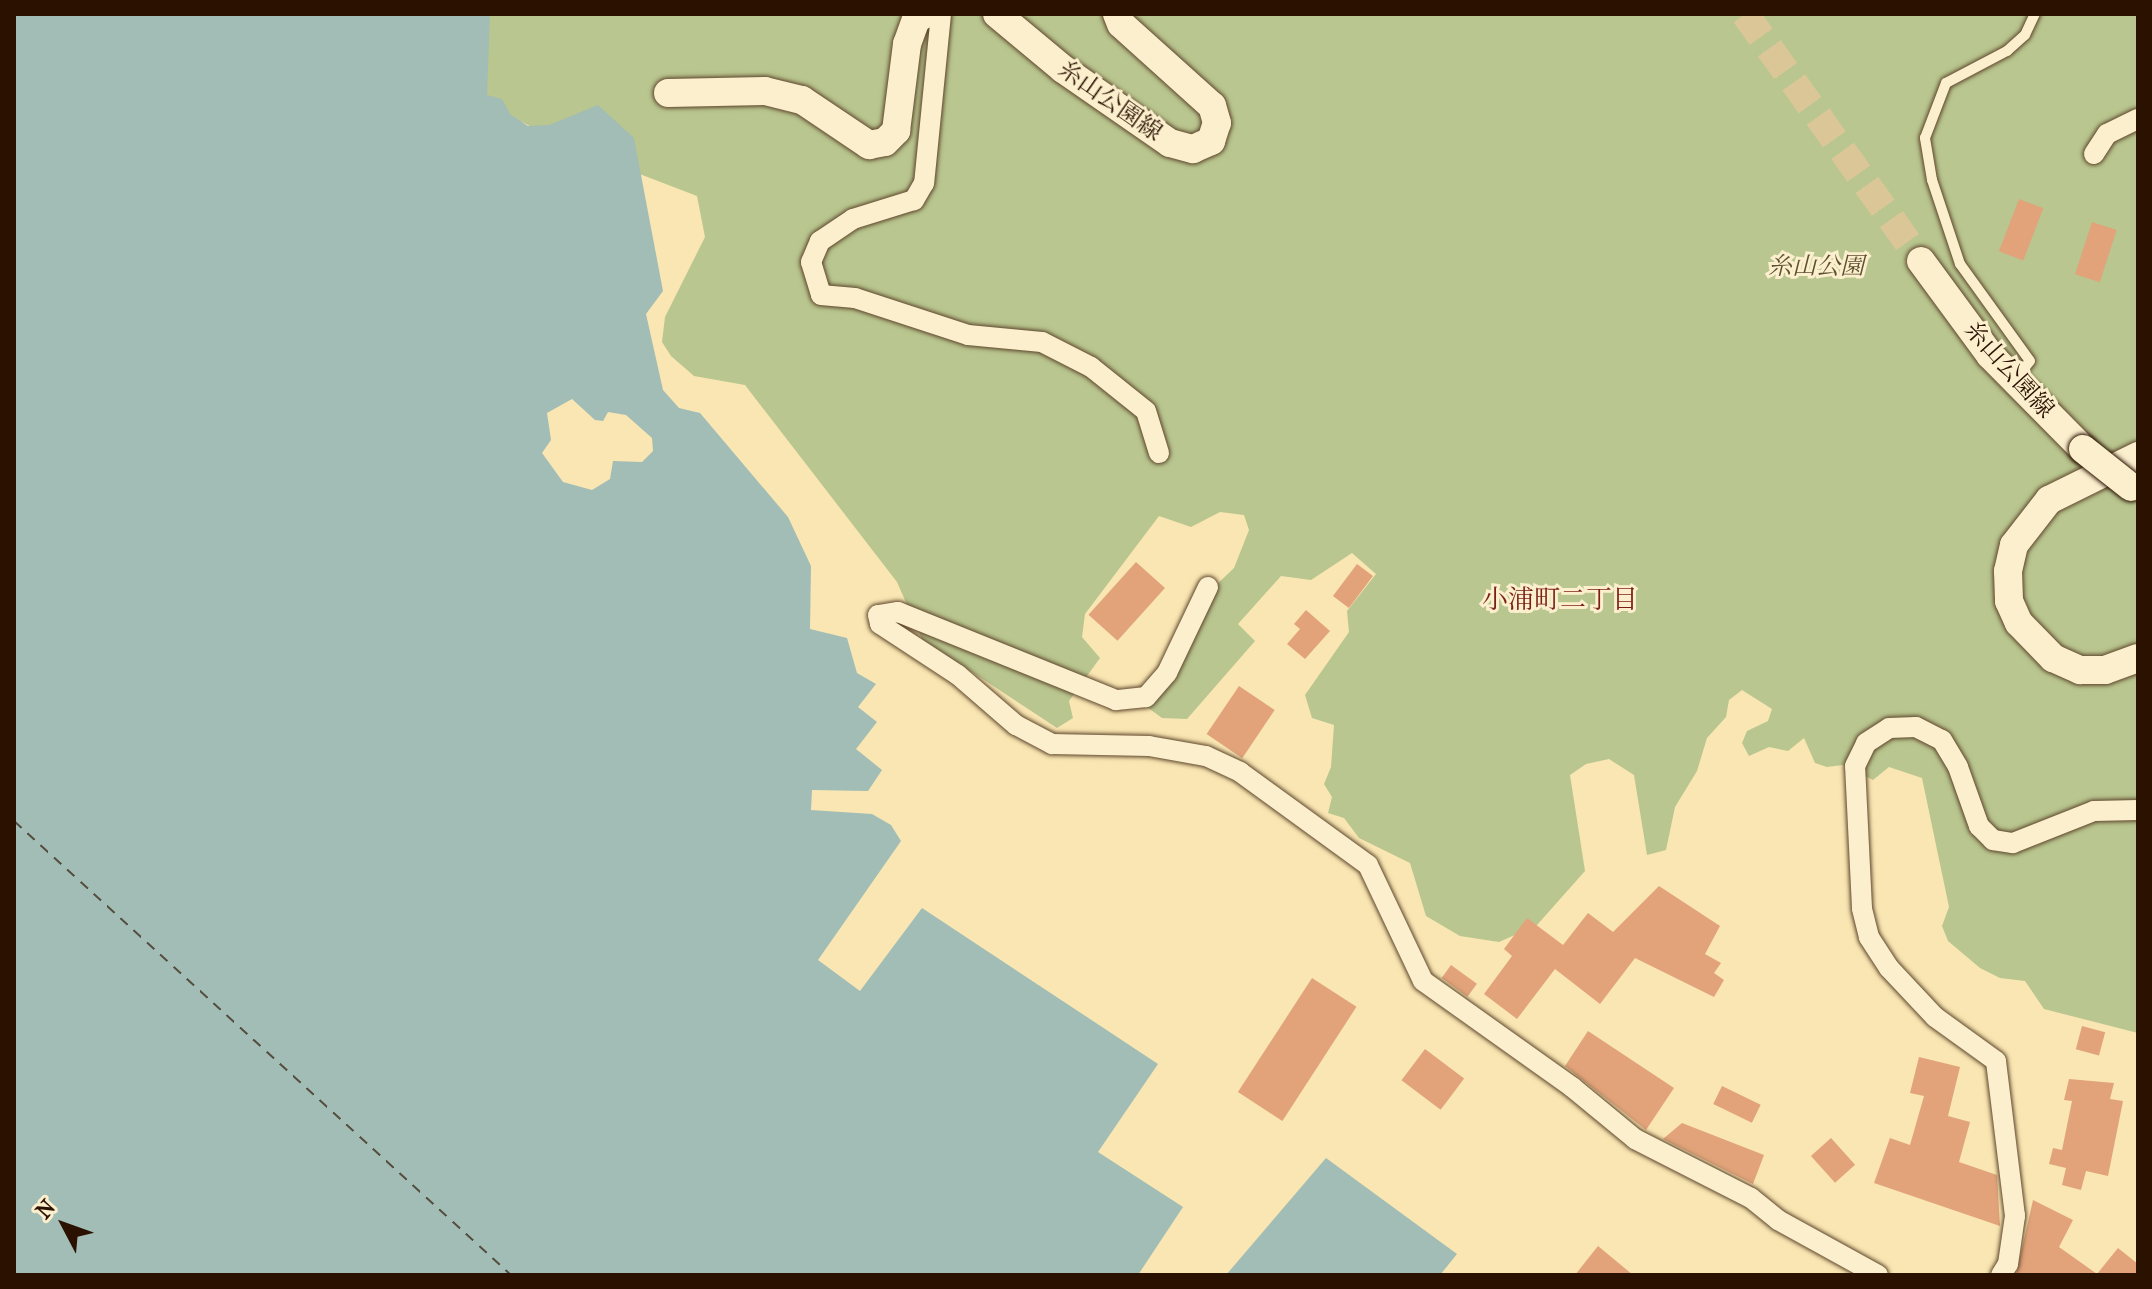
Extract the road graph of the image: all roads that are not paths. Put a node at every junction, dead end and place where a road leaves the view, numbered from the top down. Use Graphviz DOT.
graph roads {
  1 [pos="925,14"];
  2 [pos="941,14"];
  3 [pos="997,14"];
  4 [pos="1117,14"];
  5 [pos="2035,14"];
  6 [pos="668,93"];
  7 [pos="2138,119"];
  8 [pos="2094,154"];
  9 [pos="1921,261"];
  10 [pos="2014,381"];
  11 [pos="1159,453"];
  12 [pos="2138,456"];
  13 [pos="2134,490"];
  14 [pos="1208,587"];
  15 [pos="2138,658"];
  16 [pos="2138,810"];
  17 [pos="1878,1275"];
  18 [pos="2001,1275"];
  1 -- 6 [label="main road"];
  2 -- 11 [label="street"];
  3 -- 4 [label="main road, 糸山公園線"];
  5 -- 10 [label="lane"];
  7 -- 8 [label="street"];
  9 -- 10 [label="main road, 糸山公園線"];
  10 -- 13 [label="main road, 糸山公園線, bridge"];
  12 -- 15 [label="main road"];
  14 -- 17 [label="street"];
  16 -- 18 [label="street"];
}
